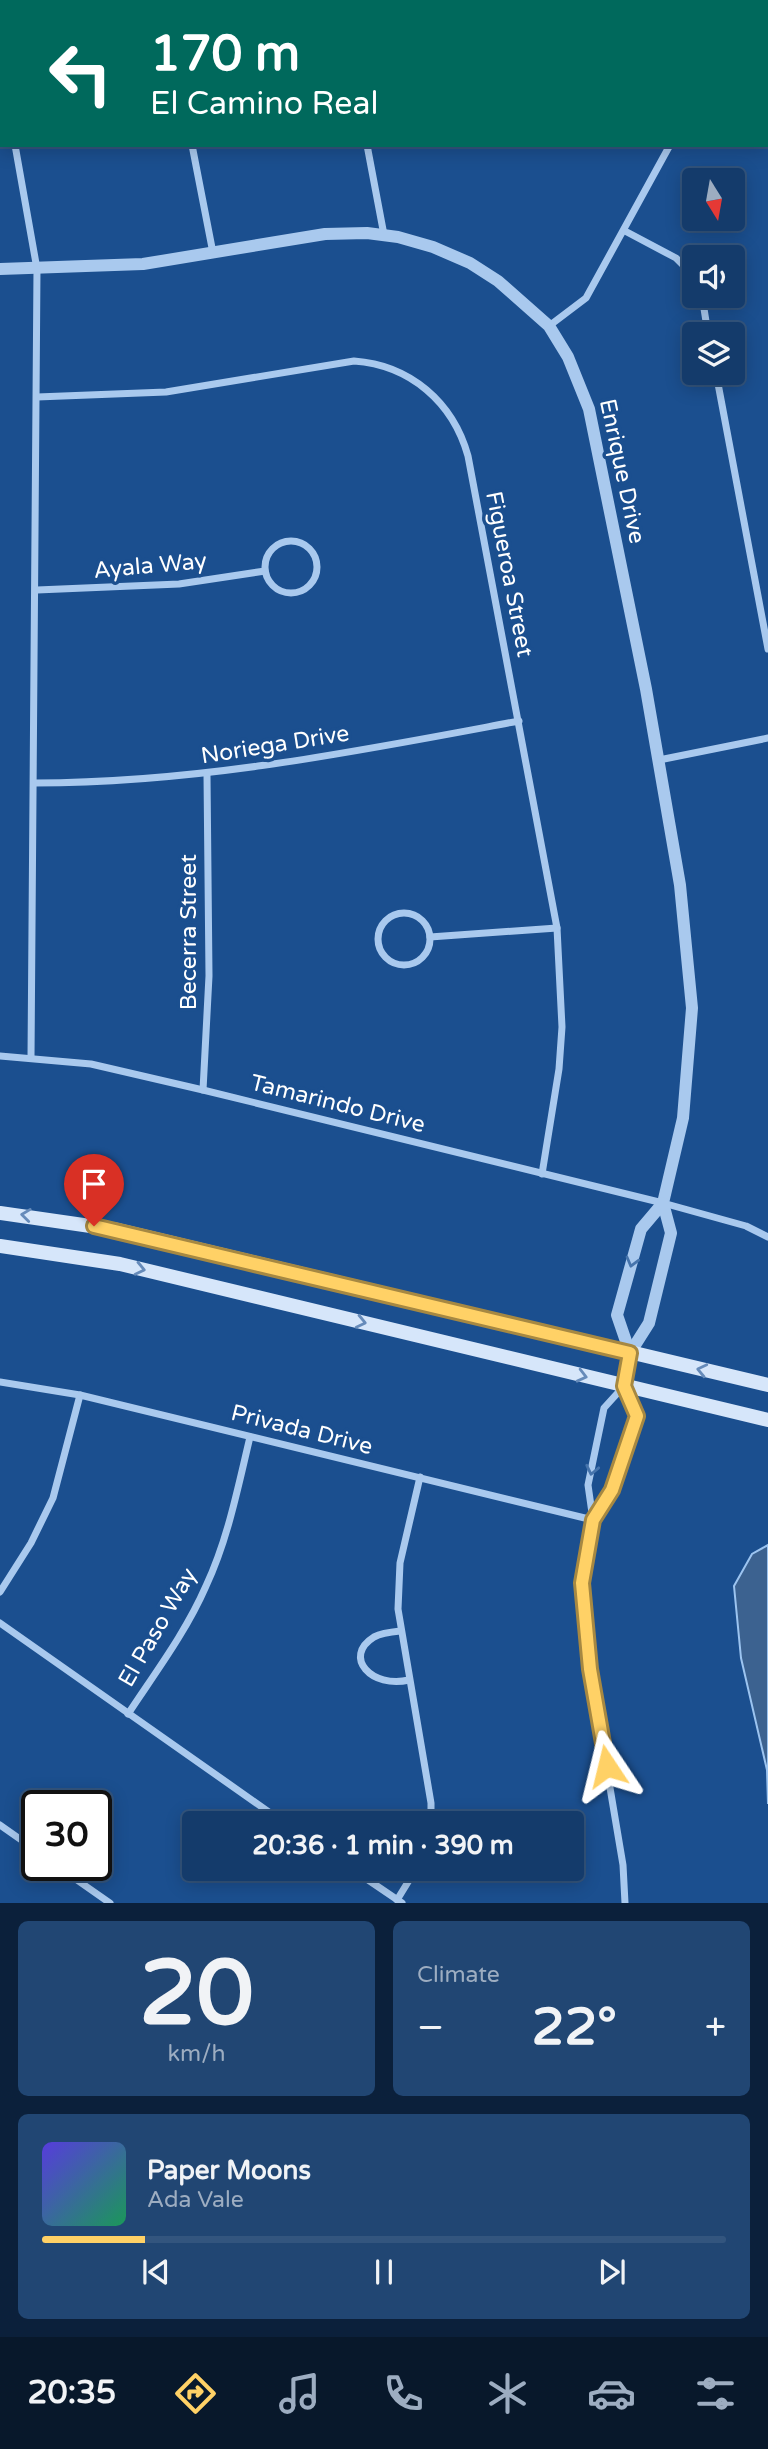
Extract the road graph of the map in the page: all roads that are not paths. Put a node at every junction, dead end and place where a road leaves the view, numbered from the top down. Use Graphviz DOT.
graph roads {
  1 [pos="15,147"];
  2 [pos="192,147"];
  3 [pos="367,147"];
  4 [pos="669,147"];
  5 [pos="625,231"];
  6 [pos="384,235"];
  7 [pos="214,253"];
  8 [pos="682,264"];
  9 [pos="0,269"];
  10 [pos="37,269"];
  11 [pos="549,326"];
  12 [pos="718,385"];
  13 [pos="37,397"];
  14 [pos="265,571"];
  15 [pos="37,590"];
  16 [pos="768,649"];
  17 [pos="519,721"];
  18 [pos="768,738"];
  19 [pos="659,760"];
  20 [pos="207,775"];
  21 [pos="35,783"];
  22 [pos="558,928"];
  23 [pos="430,937"];
  24 [pos="0,1056"];
  25 [pos="31,1058"];
  26 [pos="203,1090"];
  27 [pos="542,1174"];
  28 [pos="663,1203"];
  29 [pos="0,1213"];
  30 [pos="768,1237"];
  31 [pos="0,1246"];
  32 [pos="630,1353"];
  33 [pos="0,1382"];
  34 [pos="768,1385"];
  35 [pos="624,1386"];
  36 [pos="80,1395"];
  37 [pos="768,1420"];
  38 [pos="250,1437"];
  39 [pos="420,1478"];
  40 [pos="593,1520"];
  41 [pos="0,1592"];
  42 [pos="0,1623"];
  43 [pos="401,1631"];
  44 [pos="409,1680"];
  45 [pos="128,1714"];
  46 [pos="267,1811"];
  47 [pos="431,1811"];
  48 [pos="0,1825"];
  49 [pos="21,1840"];
  50 [pos="78,1881"];
  51 [pos="370,1881"];
  52 [pos="410,1881"];
  53 [pos="400,1901"];
  54 [pos="110,1903"];
  55 [pos="625,1903"];
  1 -- 10 [label="street"];
  2 -- 7 [label="street"];
  3 -- 6 [label="street"];
  4 -- 5 [label="street"];
  5 -- 8 [label="street"];
  5 -- 11 [label="street"];
  6 -- 7 [label="street, Enrique Drive"];
  6 -- 11 [label="street, Enrique Drive"];
  7 -- 10 [label="street, Enrique Drive"];
  9 -- 10 [label="street, Enrique Drive"];
  10 -- 13 [label="street"];
  11 -- 19 [label="street, Enrique Drive"];
  12 -- 16 [label="street"];
  13 -- 15 [label="street"];
  13 -- 17 [label="street, Figueroa Street"];
  14 -- 14 [label="street"];
  14 -- 15 [label="street, Ayala Way"];
  15 -- 21 [label="street"];
  17 -- 20 [label="street, Noriega Drive"];
  17 -- 22 [label="street, Figueroa Street"];
  18 -- 19 [label="street"];
  19 -- 28 [label="street, Enrique Drive"];
  20 -- 21 [label="street, Noriega Drive"];
  20 -- 26 [label="street, Becerra Street"];
  21 -- 25 [label="street"];
  22 -- 23 [label="street"];
  22 -- 27 [label="street, Figueroa Street"];
  23 -- 23 [label="street"];
  24 -- 25 [label="street, Tamarindo Drive"];
  25 -- 26 [label="street, Tamarindo Drive"];
  26 -- 27 [label="street, Tamarindo Drive"];
  27 -- 28 [label="street, Tamarindo Drive"];
  28 -- 30 [label="street, Tamarindo Drive"];
  28 -- 32 [label="street, Enrique Drive"];
  28 -- 32 [label="street, Enrique Drive, one-way"];
  32 -- 29 [label="main road, one-way"];
  31 -- 35 [label="main road, one-way"];
  34 -- 32 [label="main road, one-way"];
  32 -- 35 [label="main road"];
  33 -- 36 [label="street, Privada Drive"];
  35 -- 37 [label="main road"];
  35 -- 40 [label="street, one-way"];
  35 -- 40 [label="street"];
  36 -- 38 [label="street, Privada Drive"];
  36 -- 41 [label="street"];
  38 -- 39 [label="street, Privada Drive"];
  38 -- 45 [label="street, El Paso Way"];
  39 -- 40 [label="street, Privada Drive"];
  39 -- 43 [label="street"];
  40 -- 55 [label="street"];
  42 -- 45 [label="street"];
  43 -- 44 [label="street"];
  43 -- 44 [label="street"];
  44 -- 47 [label="street"];
  45 -- 46 [label="street"];
  48 -- 49 [label="street"];
  50 -- 54 [label="street"];
  51 -- 53 [label="street"];
  52 -- 53 [label="street"];
}
